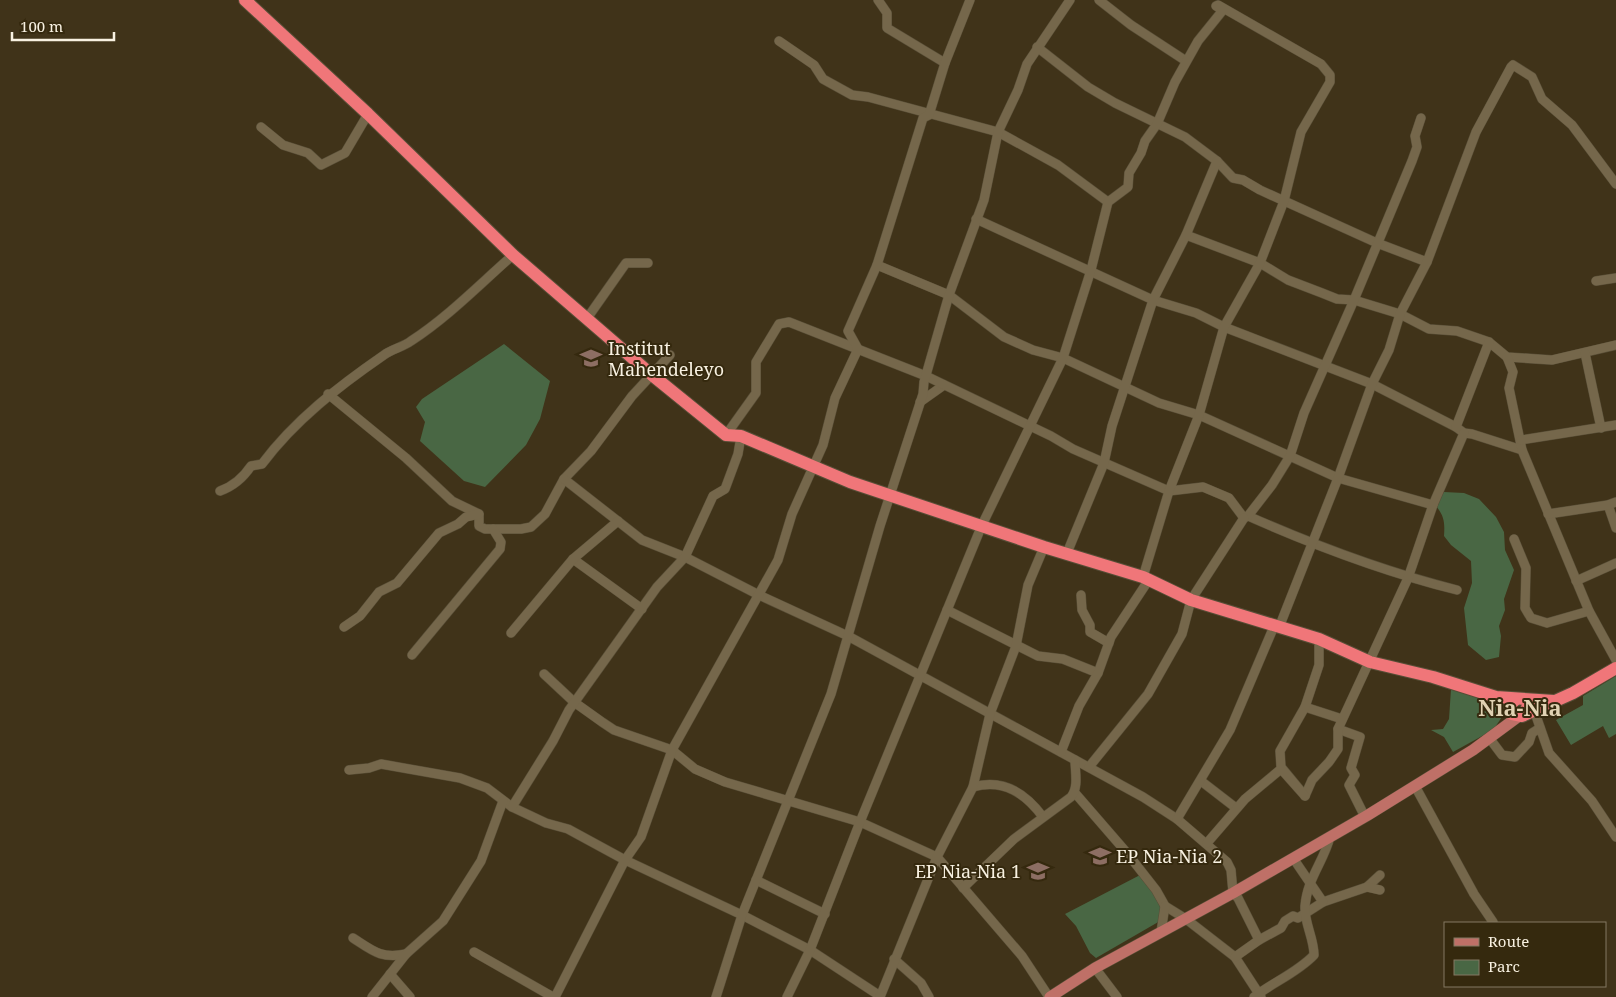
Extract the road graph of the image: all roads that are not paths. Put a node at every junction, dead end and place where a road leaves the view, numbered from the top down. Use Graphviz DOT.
graph roads {
  1 [pos="245,0"];
  2 [pos="878,0"];
  3 [pos="970,0"];
  4 [pos="1070,0"];
  5 [pos="1099,0"];
  6 [pos="779,41"];
  7 [pos="1037,47"];
  8 [pos="1186,61"];
  9 [pos="945,63"];
  10 [pos="368,114"];
  11 [pos="929,115"];
  12 [pos="1422,118"];
  13 [pos="1157,124"];
  14 [pos="261,127"];
  15 [pos="998,132"];
  16 [pos="1217,160"];
  17 [pos="1616,184"];
  18 [pos="1284,201"];
  19 [pos="1108,202"];
  20 [pos="976,219"];
  21 [pos="1186,235"];
  22 [pos="1377,243"];
  23 [pos="513,255"];
  24 [pos="648,262"];
  25 [pos="1427,262"];
  26 [pos="1260,264"];
  27 [pos="877,265"];
  28 [pos="1091,270"];
  29 [pos="1616,278"];
  30 [pos="1596,281"];
  31 [pos="948,295"];
  32 [pos="1153,300"];
  33 [pos="1354,300"];
  34 [pos="1400,314"];
  35 [pos="588,317"];
  36 [pos="1224,327"];
  37 [pos="1489,342"];
  38 [pos="1616,345"];
  39 [pos="858,349"];
  40 [pos="1585,353"];
  41 [pos="670,355"];
  42 [pos="1063,358"];
  43 [pos="1507,358"];
  44 [pos="1326,365"];
  45 [pos="652,375"];
  46 [pos="926,376"];
  47 [pos="1372,384"];
  48 [pos="944,385"];
  49 [pos="1124,386"];
  50 [pos="328,394"];
  51 [pos="919,402"];
  52 [pos="1199,415"];
  53 [pos="1616,425"];
  54 [pos="1029,427"];
  55 [pos="1456,427"];
  56 [pos="1601,428"];
  57 [pos="1464,434"];
  58 [pos="726,435"];
  59 [pos="741,436"];
  60 [pos="1522,440"];
  61 [pos="1522,450"];
  62 [pos="1290,456"];
  63 [pos="1104,463"];
  64 [pos="813,467"];
  65 [pos="1338,478"];
  66 [pos="564,479"];
  67 [pos="220,491"];
  68 [pos="1168,491"];
  69 [pos="891,495"];
  70 [pos="1612,504"];
  71 [pos="1432,505"];
  72 [pos="479,514"];
  73 [pos="1548,514"];
  74 [pos="1246,517"];
  75 [pos="618,521"];
  76 [pos="982,525"];
  77 [pos="1616,528"];
  78 [pos="493,529"];
  79 [pos="1514,539"];
  80 [pos="1312,544"];
  81 [pos="1044,547"];
  82 [pos="1067,553"];
  83 [pos="685,557"];
  84 [pos="573,559"];
  85 [pos="1616,563"];
  86 [pos="1408,578"];
  87 [pos="1146,579"];
  88 [pos="1576,581"];
  89 [pos="1457,590"];
  90 [pos="758,595"];
  91 [pos="1082,595"];
  92 [pos="1191,600"];
  93 [pos="642,609"];
  94 [pos="947,610"];
  95 [pos="1589,611"];
  96 [pos="1277,625"];
  97 [pos="344,627"];
  98 [pos="511,633"];
  99 [pos="848,636"];
  100 [pos="1319,639"];
  101 [pos="1109,643"];
  102 [pos="1016,646"];
  103 [pos="412,655"];
  104 [pos="1616,660"];
  105 [pos="1370,662"];
  106 [pos="1616,668"];
  107 [pos="1098,673"];
  108 [pos="544,674"];
  109 [pos="920,675"];
  110 [pos="1554,701"];
  111 [pos="574,702"];
  112 [pos="1305,707"];
  113 [pos="1518,710"];
  114 [pos="990,714"];
  115 [pos="1342,719"];
  116 [pos="1540,728"];
  117 [pos="1338,729"];
  118 [pos="1490,739"];
  119 [pos="672,750"];
  120 [pos="1061,752"];
  121 [pos="1075,760"];
  122 [pos="1089,767"];
  123 [pos="349,770"];
  124 [pos="1202,781"];
  125 [pos="1415,786"];
  126 [pos="973,787"];
  127 [pos="1075,793"];
  128 [pos="1305,796"];
  129 [pos="503,801"];
  130 [pos="788,802"];
  131 [pos="512,807"];
  132 [pos="1236,808"];
  133 [pos="1043,817"];
  134 [pos="1365,817"];
  135 [pos="1177,820"];
  136 [pos="860,822"];
  137 [pos="1330,837"];
  138 [pos="1616,837"];
  139 [pos="1207,843"];
  140 [pos="937,857"];
  141 [pos="1294,858"];
  142 [pos="625,860"];
  143 [pos="1380,874"];
  144 [pos="756,880"];
  145 [pos="1310,880"];
  146 [pos="1367,887"];
  147 [pos="963,888"];
  148 [pos="1380,890"];
  149 [pos="1233,893"];
  150 [pos="1323,902"];
  151 [pos="1165,906"];
  152 [pos="1306,913"];
  153 [pos="742,914"];
  154 [pos="825,914"];
  155 [pos="1186,919"];
  156 [pos="1492,922"];
  157 [pos="1161,932"];
  158 [pos="353,938"];
  159 [pos="1259,940"];
  160 [pos="810,950"];
  161 [pos="474,952"];
  162 [pos="406,954"];
  163 [pos="1235,957"];
  164 [pos="894,959"];
  165 [pos="1095,968"];
  166 [pos="390,974"];
  167 [pos="880,996"];
  168 [pos="1258,996"];
  169 [pos="372,997"];
  170 [pos="410,997"];
  171 [pos="554,997"];
  172 [pos="716,997"];
  173 [pos="787,997"];
  174 [pos="929,997"];
  175 [pos="1050,997"];
  176 [pos="1117,997"];
  1 -- 10 [label="highway"];
  2 -- 9 [label="street"];
  3 -- 9 [label="street"];
  4 -- 7 [label="street"];
  5 -- 8 [label="street"];
  6 -- 11 [label="street"];
  7 -- 13 [label="street"];
  7 -- 15 [label="street"];
  8 -- 13 [label="street"];
  8 -- 18 [label="street"];
  9 -- 11 [label="street"];
  10 -- 14 [label="street"];
  10 -- 23 [label="highway"];
  11 -- 15 [label="street"];
  11 -- 27 [label="street"];
  12 -- 22 [label="street"];
  13 -- 16 [label="street"];
  13 -- 19 [label="street"];
  15 -- 19 [label="street"];
  15 -- 20 [label="street"];
  16 -- 18 [label="street"];
  16 -- 21 [label="street"];
  17 -- 25 [label="street"];
  18 -- 22 [label="street"];
  18 -- 26 [label="street"];
  19 -- 28 [label="street"];
  20 -- 28 [label="street"];
  20 -- 31 [label="street"];
  21 -- 26 [label="street"];
  21 -- 32 [label="street"];
  22 -- 25 [label="street"];
  22 -- 33 [label="street"];
  23 -- 35 [label="highway"];
  23 -- 50 [label="street"];
  24 -- 35 [label="street"];
  25 -- 34 [label="street"];
  26 -- 33 [label="street"];
  26 -- 36 [label="street"];
  27 -- 31 [label="street"];
  27 -- 39 [label="street"];
  28 -- 32 [label="street"];
  28 -- 42 [label="street"];
  29 -- 30 [label="street"];
  31 -- 42 [label="street"];
  31 -- 46 [label="street"];
  32 -- 36 [label="street"];
  32 -- 49 [label="street"];
  33 -- 34 [label="street"];
  33 -- 44 [label="street"];
  34 -- 37 [label="street"];
  34 -- 47 [label="street"];
  35 -- 45 [label="highway"];
  36 -- 44 [label="street"];
  36 -- 52 [label="street"];
  37 -- 43 [label="street"];
  37 -- 55 [label="street"];
  38 -- 40 [label="street"];
  39 -- 46 [label="street"];
  39 -- 58 [label="street"];
  39 -- 64 [label="street"];
  40 -- 43 [label="street"];
  40 -- 56 [label="street"];
  41 -- 45 [label="street"];
  42 -- 49 [label="street"];
  42 -- 54 [label="street"];
  43 -- 60 [label="street"];
  44 -- 47 [label="street"];
  44 -- 62 [label="street"];
  45 -- 58 [label="highway"];
  45 -- 66 [label="street"];
  46 -- 48 [label="street"];
  46 -- 51 [label="street"];
  47 -- 55 [label="street"];
  47 -- 65 [label="street"];
  48 -- 51 [label="street"];
  48 -- 54 [label="street"];
  49 -- 52 [label="street"];
  49 -- 63 [label="street"];
  50 -- 67 [label="street"];
  50 -- 72 [label="street"];
  51 -- 69 [label="street"];
  52 -- 62 [label="street"];
  52 -- 68 [label="street"];
  53 -- 56 [label="street"];
  54 -- 63 [label="street"];
  54 -- 76 [label="street"];
  55 -- 57 [label="street"];
  56 -- 60 [label="street"];
  57 -- 61 [label="street"];
  57 -- 71 [label="street"];
  58 -- 59 [label="highway"];
  59 -- 64 [label="highway"];
  59 -- 83 [label="street"];
  60 -- 61 [label="street"];
  61 -- 73 [label="street"];
  62 -- 65 [label="street"];
  62 -- 74 [label="street"];
  63 -- 68 [label="street"];
  63 -- 82 [label="street"];
  64 -- 69 [label="highway"];
  64 -- 90 [label="street"];
  65 -- 71 [label="street"];
  65 -- 80 [label="street"];
  66 -- 75 [label="street"];
  66 -- 78 [label="street"];
  68 -- 74 [label="street"];
  68 -- 87 [label="street"];
  69 -- 76 [label="highway"];
  69 -- 99 [label="street"];
  70 -- 73 [label="street"];
  70 -- 77 [label="street"];
  71 -- 86 [label="street"];
  72 -- 78 [label="street"];
  72 -- 97 [label="street"];
  73 -- 88 [label="street"];
  74 -- 80 [label="street"];
  74 -- 92 [label="street"];
  75 -- 83 [label="street"];
  75 -- 84 [label="street"];
  76 -- 81 [label="highway"];
  76 -- 94 [label="street"];
  78 -- 103 [label="street"];
  79 -- 95 [label="street"];
  80 -- 86 [label="street"];
  80 -- 96 [label="street"];
  81 -- 82 [label="highway"];
  81 -- 102 [label="street"];
  82 -- 87 [label="highway"];
  83 -- 90 [label="street"];
  83 -- 93 [label="street"];
  84 -- 93 [label="street"];
  84 -- 98 [label="street"];
  85 -- 88 [label="street"];
  86 -- 89 [label="street"];
  86 -- 105 [label="street"];
  87 -- 92 [label="highway"];
  87 -- 101 [label="street"];
  88 -- 95 [label="street"];
  90 -- 99 [label="street"];
  90 -- 119 [label="street"];
  91 -- 101 [label="street"];
  92 -- 96 [label="highway"];
  92 -- 122 [label="street"];
  93 -- 111 [label="street"];
  94 -- 102 [label="street"];
  94 -- 109 [label="street"];
  95 -- 104 [label="street"];
  96 -- 100 [label="highway"];
  96 -- 124 [label="street"];
  99 -- 109 [label="street"];
  99 -- 130 [label="street"];
  100 -- 105 [label="highway"];
  100 -- 112 [label="street"];
  101 -- 107 [label="street"];
  102 -- 107 [label="street"];
  102 -- 114 [label="street"];
  105 -- 113 [label="highway"];
  105 -- 115 [label="street"];
  106 -- 110 [label="highway"];
  107 -- 120 [label="street"];
  108 -- 111 [label="street"];
  109 -- 114 [label="street"];
  109 -- 136 [label="street"];
  110 -- 113 [label="highway"];
  110 -- 113 [label="highway"];
  111 -- 119 [label="street"];
  111 -- 131 [label="street"];
  112 -- 115 [label="street"];
  112 -- 128 [label="street"];
  113 -- 116 [label="street"];
  113 -- 118 [label="main road"];
  114 -- 120 [label="street"];
  114 -- 126 [label="street"];
  115 -- 117 [label="street"];
  116 -- 118 [label="street"];
  116 -- 138 [label="street"];
  117 -- 128 [label="street"];
  117 -- 134 [label="street"];
  118 -- 125 [label="main road"];
  119 -- 130 [label="street"];
  119 -- 142 [label="street"];
  120 -- 121 [label="street"];
  121 -- 122 [label="street"];
  121 -- 127 [label="street"];
  122 -- 135 [label="street"];
  123 -- 129 [label="street"];
  124 -- 132 [label="street"];
  124 -- 135 [label="street"];
  125 -- 134 [label="main road"];
  125 -- 156 [label="street"];
  126 -- 133 [label="street"];
  126 -- 140 [label="street"];
  127 -- 133 [label="street"];
  127 -- 151 [label="street"];
  128 -- 132 [label="street"];
  129 -- 131 [label="street"];
  129 -- 162 [label="street"];
  130 -- 136 [label="street"];
  130 -- 144 [label="street"];
  131 -- 142 [label="street"];
  132 -- 139 [label="street"];
  133 -- 147 [label="street"];
  134 -- 137 [label="main road"];
  135 -- 139 [label="street"];
  136 -- 140 [label="street"];
  136 -- 154 [label="street"];
  137 -- 141 [label="main road"];
  137 -- 145 [label="street"];
  139 -- 149 [label="street"];
  140 -- 147 [label="street"];
  140 -- 164 [label="street"];
  141 -- 145 [label="street"];
  141 -- 149 [label="main road"];
  142 -- 153 [label="street"];
  142 -- 171 [label="street"];
  143 -- 146 [label="street"];
  144 -- 153 [label="street"];
  144 -- 154 [label="street"];
  145 -- 150 [label="street"];
  145 -- 152 [label="street"];
  146 -- 148 [label="street"];
  146 -- 150 [label="street"];
  147 -- 175 [label="street"];
  149 -- 155 [label="main road"];
  149 -- 159 [label="street"];
  150 -- 152 [label="street"];
  151 -- 155 [label="street"];
  151 -- 157 [label="street"];
  152 -- 159 [label="street"];
  152 -- 168 [label="street"];
  153 -- 160 [label="street"];
  153 -- 172 [label="street"];
  154 -- 160 [label="street"];
  155 -- 157 [label="main road"];
  155 -- 163 [label="street"];
  157 -- 165 [label="main road"];
  158 -- 162 [label="street"];
  159 -- 163 [label="street"];
  160 -- 167 [label="street"];
  160 -- 173 [label="street"];
  161 -- 171 [label="street"];
  162 -- 166 [label="street"];
  163 -- 168 [label="street"];
  164 -- 167 [label="street"];
  164 -- 174 [label="street"];
  165 -- 175 [label="main road"];
  165 -- 176 [label="street"];
  166 -- 169 [label="street"];
  166 -- 170 [label="street"];
}
